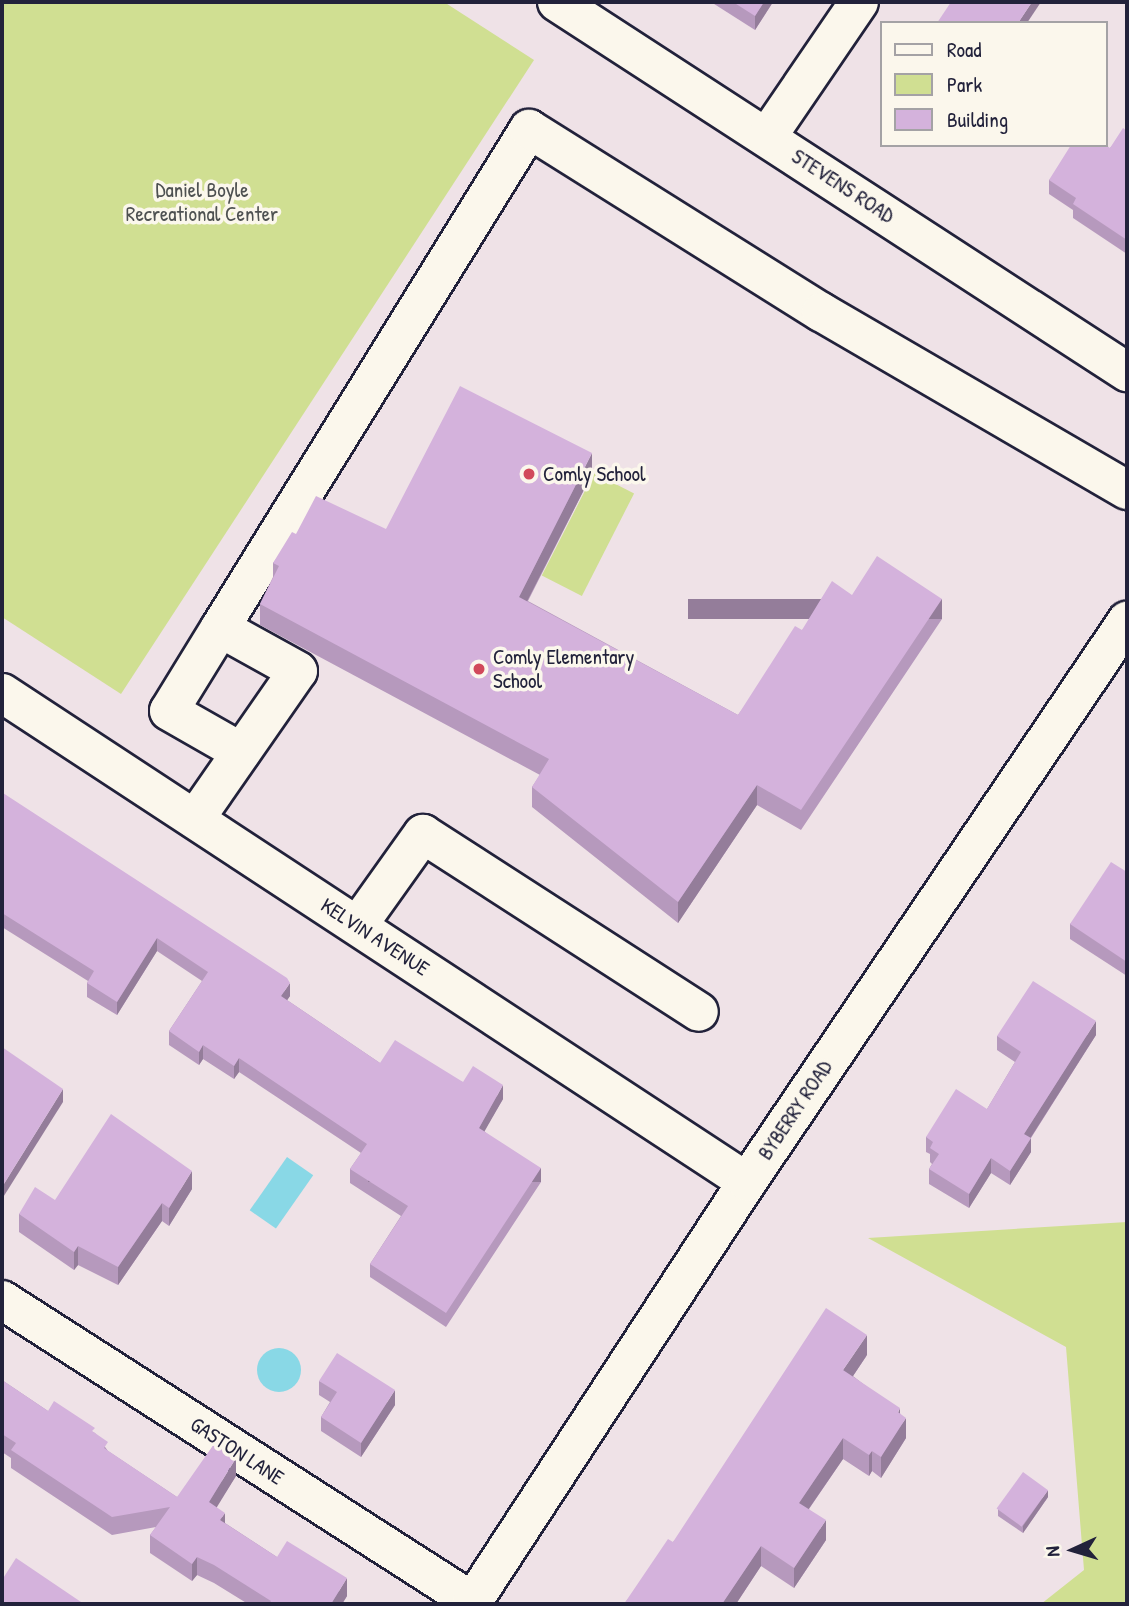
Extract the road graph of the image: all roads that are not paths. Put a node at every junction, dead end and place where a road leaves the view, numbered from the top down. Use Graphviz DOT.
graph roads {
  1 [pos="558,2"];
  2 [pos="859,2"];
  3 [pos="767,137"];
  4 [pos="1127,372"];
  5 [pos="1127,490"];
  6 [pos="1127,621"];
  7 [pos="220,628"];
  8 [pos="2,693"];
  9 [pos="241,752"];
  10 [pos="195,819"];
  11 [pos="358,925"];
  12 [pos="699,1012"];
  13 [pos="747,1182"];
  14 [pos="2,1300"];
  15 [pos="472,1603"];
  1 -- 3 [label="street, STEVENS ROAD"];
  2 -- 3 [label="street"];
  3 -- 4 [label="street, STEVENS ROAD"];
  5 -- 7 [label="street"];
  6 -- 13 [label="street, BYBERRY ROAD"];
  7 -- 9 [label="street"];
  7 -- 9 [label="street"];
  8 -- 10 [label="street, KELVIN AVENUE"];
  9 -- 10 [label="street"];
  10 -- 11 [label="street, KELVIN AVENUE"];
  11 -- 12 [label="street"];
  11 -- 13 [label="street, KELVIN AVENUE"];
  13 -- 15 [label="street, BYBERRY ROAD"];
  14 -- 15 [label="street, GASTON LANE"];
}
